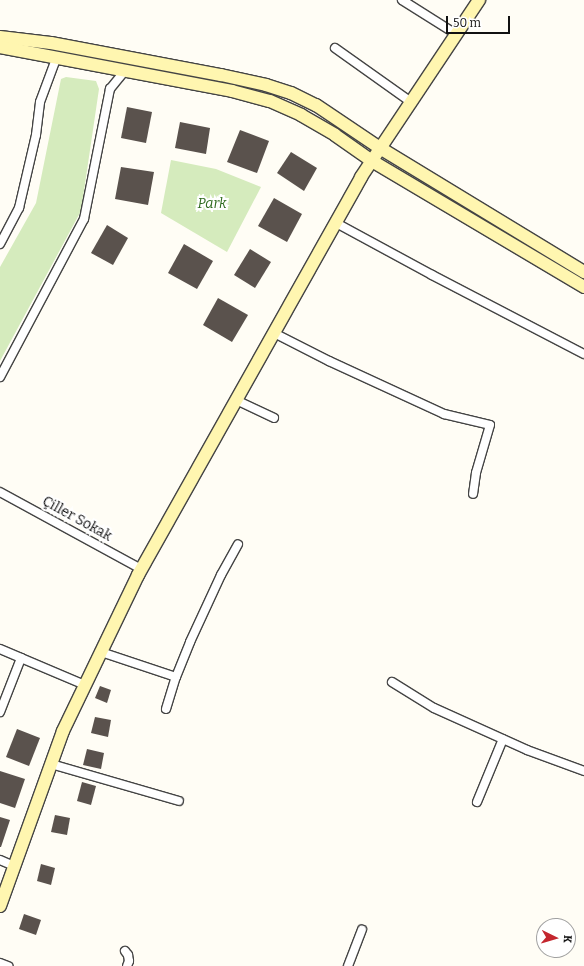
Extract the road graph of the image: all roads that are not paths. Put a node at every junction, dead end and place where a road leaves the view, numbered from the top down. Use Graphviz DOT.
graph roads {
  1 [pos="402,0"];
  2 [pos="476,1"];
  3 [pos="456,34"];
  4 [pos="0,37"];
  5 [pos="0,48"];
  6 [pos="335,48"];
  7 [pos="56,59"];
  8 [pos="124,72"];
  9 [pos="411,102"];
  10 [pos="380,148"];
  11 [pos="372,161"];
  12 [pos="336,223"];
  13 [pos="0,244"];
  14 [pos="584,272"];
  15 [pos="584,287"];
  16 [pos="274,333"];
  17 [pos="584,354"];
  18 [pos="0,377"];
  19 [pos="236,400"];
  20 [pos="274,418"];
  21 [pos="0,492"];
  22 [pos="473,494"];
  23 [pos="238,544"];
  24 [pos="141,569"];
  25 [pos="0,649"];
  26 [pos="101,652"];
  27 [pos="21,658"];
  28 [pos="176,678"];
  29 [pos="392,682"];
  30 [pos="85,685"];
  31 [pos="166,709"];
  32 [pos="0,712"];
  33 [pos="503,739"];
  34 [pos="51,764"];
  35 [pos="584,771"];
  36 [pos="179,801"];
  37 [pos="477,802"];
  38 [pos="0,860"];
  39 [pos="14,866"];
  40 [pos="0,906"];
  41 [pos="362,930"];
  42 [pos="125,952"];
  43 [pos="0,963"];
  44 [pos="8,966"];
  45 [pos="127,966"];
  46 [pos="348,966"];
  1 -- 3 [label="street"];
  2 -- 3 [label="street"];
  3 -- 9 [label="street"];
  4 -- 10 [label="street"];
  5 -- 7 [label="street"];
  6 -- 9 [label="street"];
  7 -- 8 [label="street"];
  7 -- 13 [label="street"];
  8 -- 11 [label="street"];
  8 -- 18 [label="street"];
  9 -- 10 [label="street"];
  10 -- 11 [label="street"];
  10 -- 14 [label="street"];
  11 -- 12 [label="street"];
  11 -- 15 [label="street"];
  12 -- 16 [label="street"];
  12 -- 17 [label="street"];
  16 -- 19 [label="street"];
  16 -- 22 [label="street"];
  19 -- 20 [label="street"];
  19 -- 24 [label="street"];
  21 -- 24 [label="street, Çiller Sokak"];
  23 -- 28 [label="street"];
  24 -- 26 [label="street"];
  25 -- 27 [label="street"];
  26 -- 28 [label="street"];
  26 -- 30 [label="street"];
  27 -- 30 [label="street"];
  27 -- 32 [label="street"];
  28 -- 31 [label="street"];
  29 -- 33 [label="street"];
  30 -- 34 [label="street"];
  33 -- 35 [label="street"];
  33 -- 37 [label="street"];
  34 -- 36 [label="street"];
  34 -- 39 [label="street"];
  38 -- 39 [label="street"];
  39 -- 40 [label="street"];
  41 -- 46 [label="street"];
  42 -- 45 [label="street"];
  43 -- 44 [label="street"];
}
